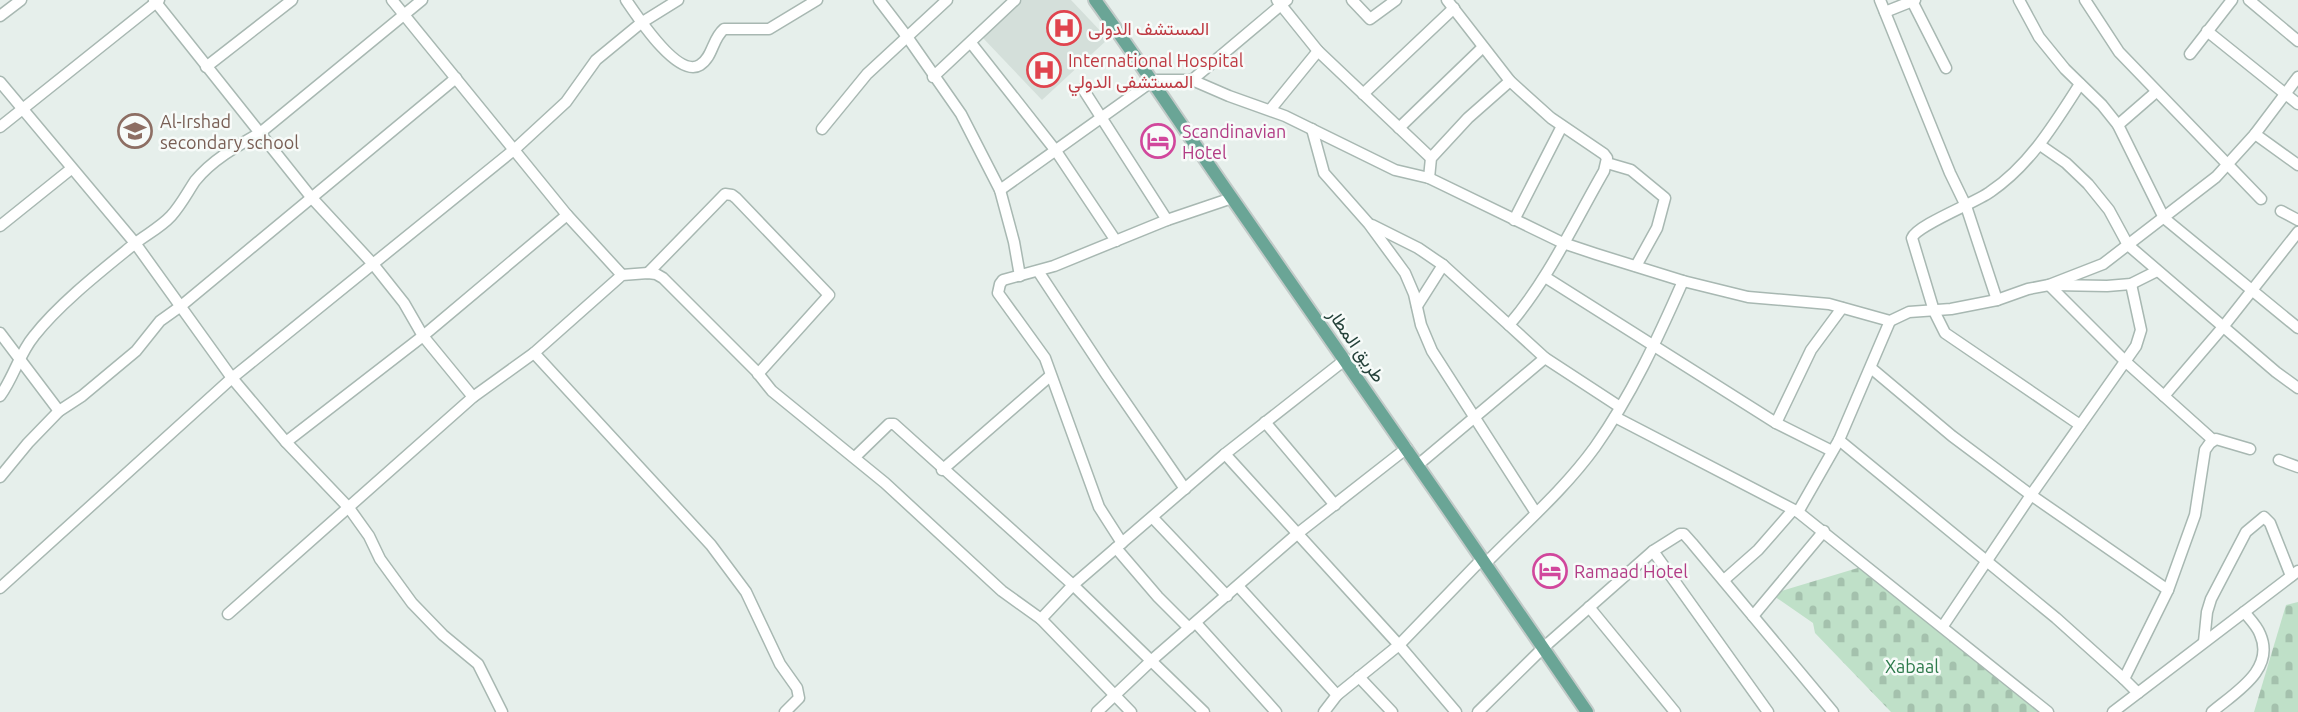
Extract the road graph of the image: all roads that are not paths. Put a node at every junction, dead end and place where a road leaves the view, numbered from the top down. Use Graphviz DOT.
graph roads {
  1 [pos="21,0"];
  2 [pos="292,0"];
  3 [pos="392,0"];
  4 [pos="422,0"];
  5 [pos="626,0"];
  6 [pos="678,0"];
  7 [pos="817,0"];
  8 [pos="879,0"];
  9 [pos="947,0"];
  10 [pos="1015,0"];
  11 [pos="1095,0"];
  12 [pos="1352,0"];
  13 [pos="1396,0"];
  14 [pos="1880,0"];
  15 [pos="2085,0"];
  16 [pos="2232,0"];
  17 [pos="2249,0"];
  18 [pos="156,1"];
  19 [pos="1914,1"];
  20 [pos="2022,1"];
  21 [pos="1281,2"];
  22 [pos="1450,4"];
  23 [pos="1885,12"];
  24 [pos="403,14"];
  25 [pos="0,16"];
  26 [pos="642,23"];
  27 [pos="2207,31"];
  28 [pos="908,38"];
  29 [pos="2298,41"];
  30 [pos="971,43"];
  31 [pos="1483,47"];
  32 [pos="1318,51"];
  33 [pos="2190,54"];
  34 [pos="206,68"];
  35 [pos="1946,68"];
  36 [pos="933,77"];
  37 [pos="2298,77"];
  38 [pos="456,78"];
  39 [pos="1153,80"];
  40 [pos="1192,80"];
  41 [pos="1510,81"];
  42 [pos="0,82"];
  43 [pos="2080,84"];
  44 [pos="1083,89"];
  45 [pos="2156,92"];
  46 [pos="1363,94"];
  47 [pos="2285,94"];
  48 [pos="2298,104"];
  49 [pos="22,108"];
  50 [pos="1269,110"];
  51 [pos="1101,117"];
  52 [pos="2118,125"];
  53 [pos="1562,126"];
  54 [pos="0,127"];
  55 [pos="1399,128"];
  56 [pos="822,129"];
  57 [pos="1312,129"];
  58 [pos="260,133"];
  59 [pos="2255,134"];
  60 [pos="2040,145"];
  61 [pos="515,149"];
  62 [pos="1056,151"];
  63 [pos="1431,158"];
  64 [pos="1607,163"];
  65 [pos="2298,165"];
  66 [pos="2228,166"];
  67 [pos="71,169"];
  68 [pos="1429,178"];
  69 [pos="1000,190"];
  70 [pos="311,197"];
  71 [pos="1232,198"];
  72 [pos="2260,199"];
  73 [pos="1966,206"];
  74 [pos="2281,211"];
  75 [pos="567,215"];
  76 [pos="2164,218"];
  77 [pos="1167,220"];
  78 [pos="1514,220"];
  79 [pos="2298,220"];
  80 [pos="1369,224"];
  81 [pos="0,226"];
  82 [pos="2298,232"];
  83 [pos="1116,241"];
  84 [pos="135,243"];
  85 [pos="1563,243"];
  86 [pos="2128,246"];
  87 [pos="373,264"];
  88 [pos="1443,265"];
  89 [pos="1636,266"];
  90 [pos="1038,271"];
  91 [pos="2157,271"];
  92 [pos="648,273"];
  93 [pos="622,275"];
  94 [pos="1020,276"];
  95 [pos="1545,277"];
  96 [pos="1683,281"];
  97 [pos="2131,284"];
  98 [pos="2049,285"];
  99 [pos="2251,292"];
  100 [pos="1997,300"];
  101 [pos="181,306"];
  102 [pos="1417,306"];
  103 [pos="1842,308"];
  104 [pos="1934,311"];
  105 [pos="1890,321"];
  106 [pos="1509,325"];
  107 [pos="2223,327"];
  108 [pos="2298,328"];
  109 [pos="0,333"];
  110 [pos="423,336"];
  111 [pos="1653,345"];
  112 [pos="534,353"];
  113 [pos="20,358"];
  114 [pos="1545,358"];
  115 [pos="1346,359"];
  116 [pos="2126,362"];
  117 [pos="1871,368"];
  118 [pos="758,374"];
  119 [pos="1050,376"];
  120 [pos="232,378"];
  121 [pos="2298,388"];
  122 [pos="0,396"];
  123 [pos="2164,396"];
  124 [pos="473,397"];
  125 [pos="1620,407"];
  126 [pos="59,411"];
  127 [pos="1474,417"];
  128 [pos="1615,417"];
  129 [pos="1265,422"];
  130 [pos="1776,424"];
  131 [pos="2080,425"];
  132 [pos="1839,440"];
  133 [pos="2213,440"];
  134 [pos="286,442"];
  135 [pos="1407,448"];
  136 [pos="2250,449"];
  137 [pos="1832,451"];
  138 [pos="1225,454"];
  139 [pos="855,457"];
  140 [pos="2280,460"];
  141 [pos="1419,464"];
  142 [pos="2298,467"];
  143 [pos="942,470"];
  144 [pos="0,477"];
  145 [pos="1185,489"];
  146 [pos="2031,495"];
  147 [pos="1335,505"];
  148 [pos="349,508"];
  149 [pos="1796,511"];
  150 [pos="1536,513"];
  151 [pos="1153,518"];
  152 [pos="1824,531"];
  153 [pos="1297,534"];
  154 [pos="1119,546"];
  155 [pos="1653,551"];
  156 [pos="1986,561"];
  157 [pos="1483,562"];
  158 [pos="2294,573"];
  159 [pos="1724,580"];
  160 [pos="1073,585"];
  161 [pos="1238,586"];
  162 [pos="0,588"];
  163 [pos="2168,590"];
  164 [pos="1227,596"];
  165 [pos="1589,607"];
  166 [pos="2244,612"];
  167 [pos="228,614"];
  168 [pos="1753,616"];
  169 [pos="1041,619"];
  170 [pos="1193,625"];
  171 [pos="1943,626"];
  172 [pos="2204,642"];
  173 [pos="1399,645"];
  174 [pos="1543,648"];
  175 [pos="1153,660"];
  176 [pos="1359,677"];
  177 [pos="2124,679"];
  178 [pos="2138,693"];
  179 [pos="1337,695"];
  180 [pos="1115,696"];
  181 [pos="502,712"];
  182 [pos="785,712"];
  183 [pos="1097,712"];
  184 [pos="1131,712"];
  185 [pos="1204,712"];
  186 [pos="1276,712"];
  187 [pos="1324,712"];
  188 [pos="1392,712"];
  189 [pos="1456,712"];
  190 [pos="1478,712"];
  191 [pos="1587,712"];
  192 [pos="1675,712"];
  193 [pos="1768,712"];
  194 [pos="1833,712"];
  195 [pos="2048,712"];
  196 [pos="2113,712"];
  197 [pos="2212,712"];
  1 -- 25 [label="street"];
  2 -- 34 [label="street"];
  3 -- 24 [label="street"];
  4 -- 24 [label="street"];
  5 -- 26 [label="street"];
  6 -- 26 [label="street"];
  7 -- 26 [label="street"];
  8 -- 28 [label="street"];
  9 -- 28 [label="street"];
  10 -- 30 [label="street"];
  11 -- 39 [label="main road, طريق المطار"];
  12 -- 13 [label="street"];
  14 -- 23 [label="street"];
  15 -- 45 [label="street"];
  16 -- 27 [label="street"];
  17 -- 29 [label="street"];
  18 -- 34 [label="street"];
  18 -- 49 [label="street"];
  19 -- 23 [label="street"];
  19 -- 35 [label="street"];
  20 -- 43 [label="street"];
  21 -- 32 [label="street"];
  21 -- 40 [label="street"];
  22 -- 31 [label="street"];
  22 -- 46 [label="street"];
  23 -- 73 [label="street"];
  24 -- 38 [label="street"];
  24 -- 58 [label="street"];
  26 -- 61 [label="street"];
  27 -- 33 [label="street"];
  27 -- 47 [label="street"];
  28 -- 36 [label="street"];
  28 -- 56 [label="street"];
  30 -- 36 [label="street"];
  30 -- 62 [label="street"];
  31 -- 41 [label="street"];
  31 -- 55 [label="street"];
  32 -- 46 [label="street"];
  32 -- 50 [label="street"];
  34 -- 58 [label="street"];
  36 -- 69 [label="street"];
  37 -- 47 [label="street"];
  38 -- 61 [label="street"];
  38 -- 70 [label="street"];
  39 -- 40 [label="street"];
  39 -- 51 [label="street"];
  39 -- 71 [label="main road, طريق المطار"];
  40 -- 50 [label="street"];
  41 -- 53 [label="street"];
  41 -- 63 [label="street"];
  42 -- 49 [label="street"];
  43 -- 52 [label="street"];
  43 -- 60 [label="street"];
  44 -- 51 [label="street"];
  45 -- 52 [label="street"];
  45 -- 66 [label="street"];
  46 -- 55 [label="street"];
  47 -- 48 [label="street"];
  47 -- 59 [label="street"];
  49 -- 54 [label="street"];
  49 -- 67 [label="street"];
  50 -- 57 [label="street"];
  51 -- 62 [label="street"];
  51 -- 77 [label="street"];
  52 -- 76 [label="street"];
  53 -- 64 [label="street"];
  53 -- 78 [label="street"];
  55 -- 63 [label="street"];
  57 -- 68 [label="street"];
  57 -- 80 [label="street"];
  58 -- 70 [label="street"];
  58 -- 84 [label="street"];
  59 -- 65 [label="street"];
  59 -- 66 [label="street"];
  60 -- 73 [label="street"];
  60 -- 86 [label="street"];
  61 -- 75 [label="street"];
  61 -- 87 [label="street"];
  62 -- 69 [label="street"];
  62 -- 83 [label="street"];
  63 -- 68 [label="street"];
  64 -- 85 [label="street"];
  64 -- 89 [label="street"];
  66 -- 72 [label="street"];
  66 -- 76 [label="street"];
  67 -- 81 [label="street"];
  67 -- 84 [label="street"];
  68 -- 78 [label="street"];
  69 -- 94 [label="street"];
  70 -- 87 [label="street"];
  70 -- 101 [label="street"];
  71 -- 77 [label="street"];
  71 -- 115 [label="main road, طريق المطار"];
  73 -- 100 [label="street"];
  73 -- 104 [label="street"];
  74 -- 79 [label="street"];
  75 -- 93 [label="street"];
  75 -- 110 [label="street"];
  76 -- 86 [label="street"];
  76 -- 99 [label="street"];
  77 -- 83 [label="street"];
  78 -- 85 [label="street"];
  80 -- 88 [label="street"];
  80 -- 102 [label="street"];
  82 -- 99 [label="street"];
  83 -- 90 [label="street"];
  84 -- 101 [label="street"];
  84 -- 113 [label="street"];
  85 -- 89 [label="street"];
  85 -- 95 [label="street"];
  86 -- 91 [label="street"];
  86 -- 98 [label="street"];
  87 -- 110 [label="street"];
  87 -- 120 [label="street"];
  88 -- 102 [label="street"];
  88 -- 106 [label="street"];
  89 -- 96 [label="street"];
  90 -- 94 [label="street"];
  90 -- 145 [label="street"];
  91 -- 97 [label="street"];
  91 -- 107 [label="street"];
  92 -- 93 [label="street"];
  92 -- 118 [label="street"];
  92 -- 118 [label="street"];
  93 -- 112 [label="street"];
  94 -- 119 [label="street"];
  95 -- 106 [label="street"];
  95 -- 111 [label="street"];
  96 -- 103 [label="street"];
  96 -- 111 [label="street"];
  97 -- 98 [label="street"];
  97 -- 116 [label="street"];
  98 -- 100 [label="street"];
  98 -- 116 [label="street"];
  99 -- 107 [label="street"];
  99 -- 108 [label="street"];
  100 -- 104 [label="street"];
  101 -- 120 [label="street"];
  101 -- 126 [label="street"];
  102 -- 127 [label="street"];
  103 -- 105 [label="street"];
  103 -- 130 [label="street"];
  104 -- 105 [label="street"];
  104 -- 131 [label="street"];
  105 -- 117 [label="street"];
  106 -- 114 [label="street"];
  107 -- 121 [label="street"];
  107 -- 123 [label="street"];
  109 -- 113 [label="street"];
  110 -- 124 [label="street"];
  110 -- 134 [label="street"];
  111 -- 125 [label="street"];
  111 -- 130 [label="street"];
  112 -- 124 [label="street"];
  112 -- 182 [label="street"];
  113 -- 122 [label="street"];
  113 -- 126 [label="street"];
  114 -- 125 [label="street"];
  114 -- 127 [label="street"];
  115 -- 129 [label="street"];
  115 -- 135 [label="main road, طريق المطار"];
  116 -- 123 [label="street"];
  116 -- 131 [label="street"];
  117 -- 132 [label="street"];
  117 -- 146 [label="street"];
  118 -- 139 [label="street"];
  119 -- 143 [label="street"];
  119 -- 154 [label="street"];
  120 -- 134 [label="street"];
  120 -- 162 [label="street"];
  123 -- 133 [label="street"];
  124 -- 148 [label="street"];
  125 -- 128 [label="street"];
  126 -- 144 [label="street"];
  127 -- 141 [label="street"];
  127 -- 150 [label="street"];
  128 -- 149 [label="street"];
  128 -- 150 [label="street"];
  129 -- 138 [label="street"];
  129 -- 147 [label="street"];
  130 -- 137 [label="street"];
  131 -- 146 [label="street"];
  132 -- 137 [label="street"];
  132 -- 156 [label="street"];
  133 -- 136 [label="street"];
  133 -- 163 [label="street"];
  134 -- 148 [label="street"];
  135 -- 141 [label="main road, طريق المطار"];
  135 -- 147 [label="street"];
  137 -- 149 [label="street"];
  138 -- 145 [label="street"];
  138 -- 153 [label="street"];
  139 -- 143 [label="street"];
  139 -- 169 [label="street"];
  140 -- 142 [label="street"];
  141 -- 157 [label="main road, طريق المطار"];
  143 -- 160 [label="street"];
  145 -- 151 [label="street"];
  146 -- 156 [label="street"];
  146 -- 163 [label="street"];
  147 -- 153 [label="street"];
  148 -- 167 [label="street"];
  148 -- 181 [label="street"];
  149 -- 152 [label="street"];
  149 -- 159 [label="street"];
  150 -- 157 [label="street"];
  151 -- 154 [label="street"];
  151 -- 164 [label="street"];
  152 -- 168 [label="street"];
  152 -- 171 [label="street"];
  153 -- 161 [label="street"];
  153 -- 173 [label="street"];
  154 -- 160 [label="street"];
  154 -- 170 [label="street"];
  155 -- 159 [label="street"];
  155 -- 165 [label="street"];
  155 -- 193 [label="street"];
  156 -- 171 [label="street"];
  156 -- 177 [label="street"];
  157 -- 173 [label="street"];
  157 -- 174 [label="main road, طريق المطار"];
  158 -- 166 [label="street"];
  158 -- 172 [label="street"];
  159 -- 168 [label="street"];
  160 -- 169 [label="street"];
  160 -- 175 [label="street"];
  161 -- 164 [label="street"];
  161 -- 179 [label="street"];
  163 -- 177 [label="street"];
  164 -- 170 [label="street"];
  165 -- 174 [label="street"];
  165 -- 192 [label="street"];
  166 -- 172 [label="street"];
  166 -- 197 [label="street"];
  168 -- 194 [label="street"];
  169 -- 180 [label="street"];
  170 -- 175 [label="street"];
  170 -- 186 [label="street"];
  171 -- 195 [label="street"];
  172 -- 178 [label="street"];
  173 -- 176 [label="street"];
  173 -- 189 [label="street"];
  174 -- 190 [label="street"];
  174 -- 191 [label="main road, طريق المطار"];
  175 -- 180 [label="street"];
  175 -- 185 [label="street"];
  176 -- 179 [label="street"];
  176 -- 188 [label="street"];
  177 -- 178 [label="street"];
  178 -- 196 [label="street"];
  179 -- 187 [label="street"];
  180 -- 183 [label="street"];
  180 -- 184 [label="street"];
}
